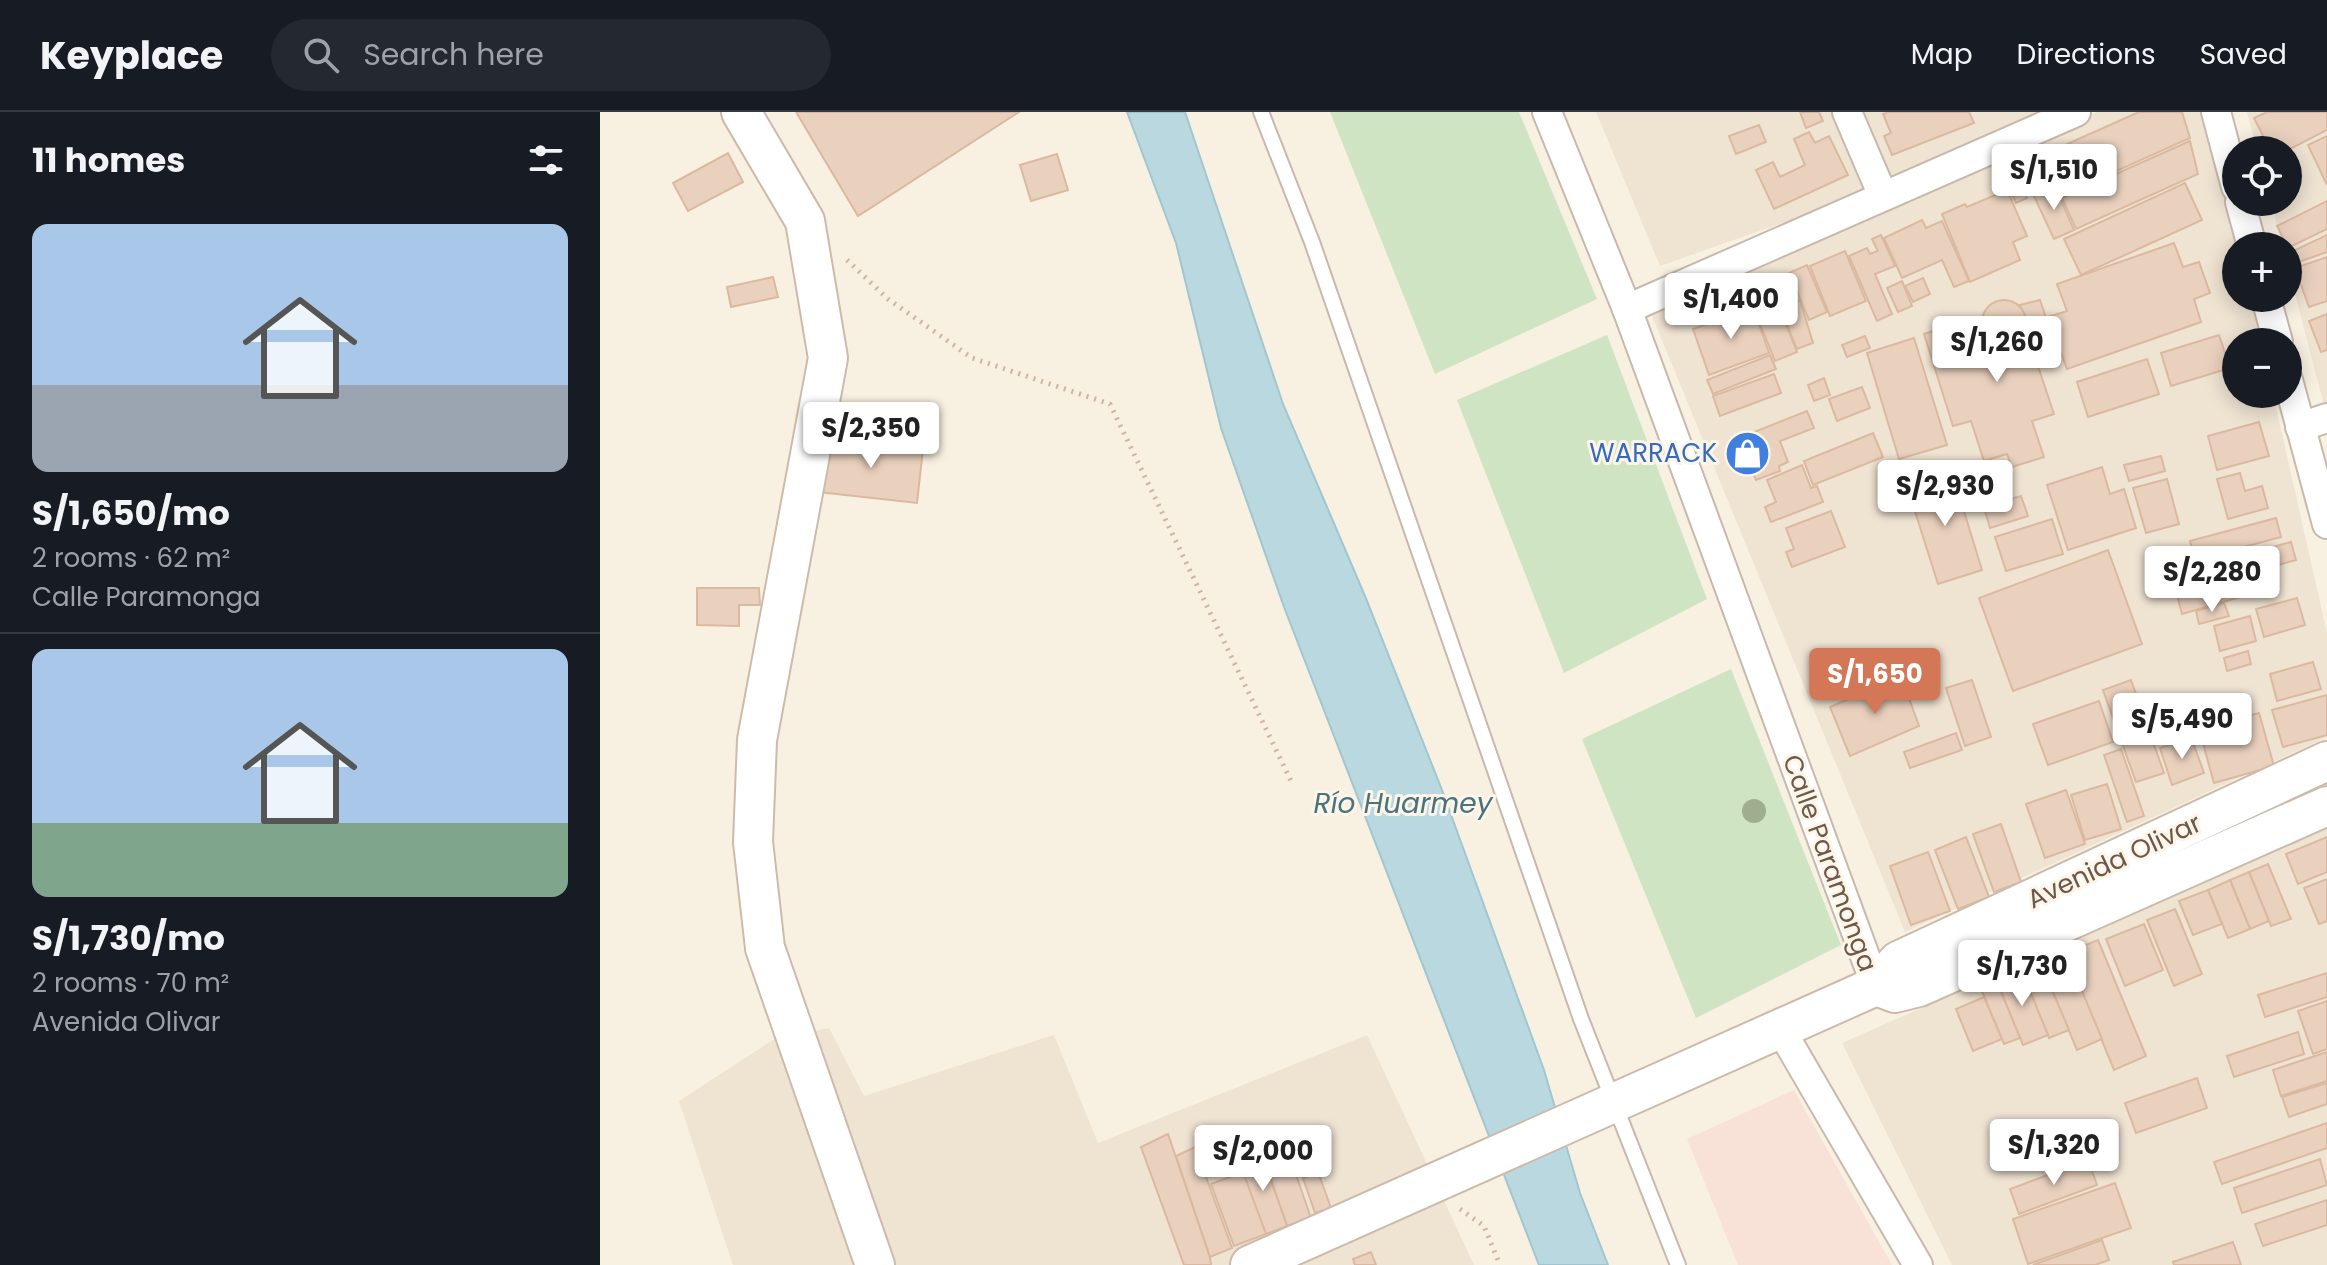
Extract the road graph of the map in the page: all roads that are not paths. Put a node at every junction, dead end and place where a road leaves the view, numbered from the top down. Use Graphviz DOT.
graph roads {
  1 [pos="741,112"];
  2 [pos="1261,112"];
  3 [pos="1547,112"];
  4 [pos="1847,112"];
  5 [pos="2076,112"];
  6 [pos="2216,112"];
  7 [pos="2222,136"];
  8 [pos="1883,196"];
  9 [pos="1627,309"];
  10 [pos="2302,403"];
  11 [pos="2314,422"];
  12 [pos="2327,524"];
  13 [pos="2327,761"];
  14 [pos="2327,806"];
  15 [pos="1876,986"];
  16 [pos="1781,1030"];
  17 [pos="1607,1106"];
  18 [pos="875,1265"];
  19 [pos="1250,1265"];
  20 [pos="1678,1265"];
  21 [pos="1918,1265"];
  1 -- 18 [label="street"];
  2 -- 17 [label="lane"];
  3 -- 9 [label="street, Calle Paramonga"];
  4 -- 8 [label="street"];
  5 -- 8 [label="street"];
  6 -- 7 [label="street"];
  8 -- 9 [label="street"];
  9 -- 15 [label="street, Calle Paramonga"];
  10 -- 11 [label="street"];
  11 -- 12 [label="street"];
  13 -- 15 [label="street, Avenida Olivar"];
  14 -- 15 [label="street, Avenida Olivar"];
  15 -- 16 [label="street"];
  16 -- 17 [label="street"];
  16 -- 21 [label="street"];
  17 -- 19 [label="street"];
  17 -- 20 [label="lane"];
}
